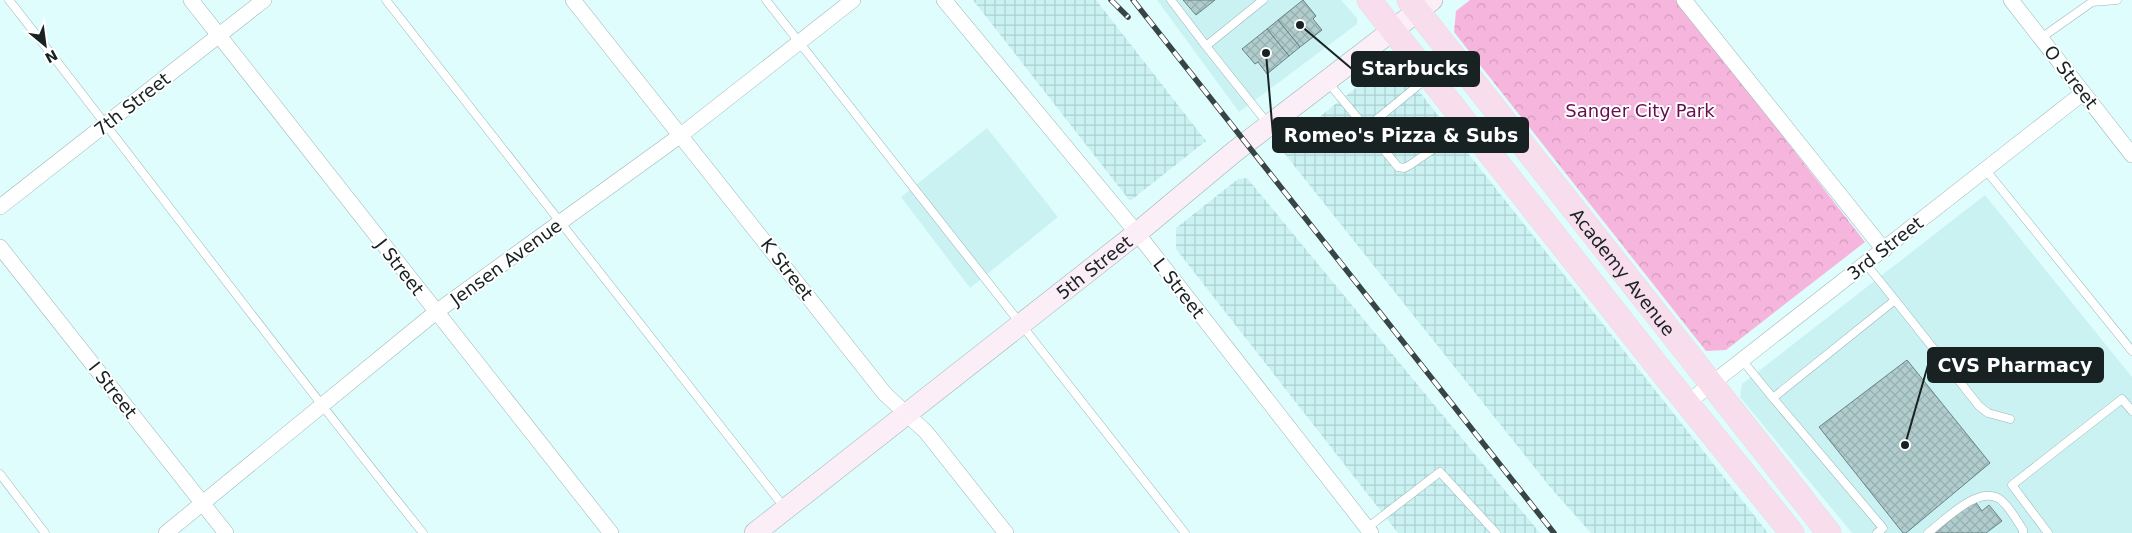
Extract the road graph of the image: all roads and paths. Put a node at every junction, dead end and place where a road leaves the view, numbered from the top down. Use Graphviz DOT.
graph roads {
  1 [pos="9,0"];
  2 [pos="191,0"];
  3 [pos="264,0"];
  4 [pos="386,0"];
  5 [pos="573,0"];
  6 [pos="766,0"];
  7 [pos="853,0"];
  8 [pos="944,0"];
  9 [pos="1171,0"];
  10 [pos="1263,0"];
  11 [pos="1369,0"];
  12 [pos="1684,0"];
  13 [pos="2011,0"];
  14 [pos="2117,0"];
  15 [pos="1419,4"];
  16 [pos="1393,30"];
  17 [pos="219,36"];
  18 [pos="2041,38"];
  19 [pos="800,42"];
  20 [pos="1206,46"];
  21 [pos="1430,76"];
  22 [pos="1326,81"];
  23 [pos="2083,93"];
  24 [pos="106,124"];
  25 [pos="1468,124"];
  26 [pos="1269,126"];
  27 [pos="1366,128"];
  28 [pos="680,135"];
  29 [pos="2132,155"];
  30 [pos="1498,162"];
  31 [pos="1985,169"];
  32 [pos="0,207"];
  33 [pos="1579,217"];
  34 [pos="560,222"];
  35 [pos="1137,233"];
  36 [pos="0,247"];
  37 [pos="1884,250"];
  38 [pos="1866,264"];
  39 [pos="1895,300"];
  40 [pos="436,312"];
  41 [pos="1019,324"];
  42 [pos="2132,351"];
  43 [pos="1742,360"];
  44 [pos="1710,385"];
  45 [pos="1773,398"];
  46 [pos="1687,403"];
  47 [pos="321,406"];
  48 [pos="2132,411"];
  49 [pos="907,413"];
  50 [pos="2010,419"];
  51 [pos="0,474"];
  52 [pos="201,503"];
  53 [pos="786,509"];
  54 [pos="1369,531"];
  55 [pos="45,533"];
  56 [pos="166,533"];
  57 [pos="226,533"];
  58 [pos="423,533"];
  59 [pos="611,533"];
  60 [pos="755,533"];
  61 [pos="1006,533"];
  62 [pos="1185,533"];
  63 [pos="1496,533"];
  64 [pos="1792,533"];
  65 [pos="1829,533"];
  66 [pos="1877,533"];
  67 [pos="1928,533"];
  68 [pos="2023,533"];
  69 [pos="2048,533"];
  1 -- 24 [label="lane"];
  2 -- 17 [label="street, J Street"];
  3 -- 17 [label="street, 7th Street"];
  4 -- 34 [label="lane"];
  5 -- 28 [label="street, K Street"];
  6 -- 19 [label="lane"];
  7 -- 19 [label="street, Jensen Avenue"];
  8 -- 35 [label="street, L Street"];
  9 -- 20 [label="lane"];
  10 -- 20 [label="lane"];
  11 -- 16 [label="main road, Academy Avenue"];
  12 -- 37 [label="street"];
  13 -- 18 [label="street, O Street"];
  14 -- 18 [label="lane"];
  15 -- 16 [label="street, 5th Street"];
  15 -- 33 [label="main road, Academy Avenue"];
  16 -- 21 [label="main road, Academy Avenue"];
  16 -- 22 [label="street, 5th Street"];
  17 -- 24 [label="street, 7th Street"];
  17 -- 40 [label="street, J Street"];
  18 -- 23 [label="street, O Street"];
  19 -- 28 [label="street, Jensen Avenue"];
  19 -- 41 [label="lane"];
  20 -- 26 [label="lane"];
  21 -- 25 [label="main road, Academy Avenue"];
  21 -- 27 [label="lane"];
  22 -- 26 [label="street, 5th Street"];
  22 -- 27 [label="lane"];
  23 -- 29 [label="street, O Street"];
  23 -- 31 [label="street, 3rd Street"];
  24 -- 32 [label="street, 7th Street"];
  24 -- 47 [label="lane"];
  25 -- 27 [label="lane"];
  25 -- 30 [label="main road, Academy Avenue"];
  26 -- 35 [label="street, 5th Street"];
  28 -- 34 [label="street, Jensen Avenue"];
  28 -- 49 [label="street, K Street"];
  30 -- 33 [label="main road"];
  30 -- 46 [label="main road, Academy Avenue"];
  31 -- 37 [label="street, 3rd Street"];
  31 -- 42 [label="lane"];
  33 -- 44 [label="main road, Academy Avenue"];
  34 -- 40 [label="street, Jensen Avenue"];
  34 -- 53 [label="lane"];
  35 -- 41 [label="street, 5th Street"];
  35 -- 54 [label="street, L Street"];
  36 -- 52 [label="street, I Street"];
  37 -- 38 [label="street, 3rd Street"];
  38 -- 39 [label="lane"];
  38 -- 43 [label="street, 3rd Street"];
  39 -- 45 [label="lane"];
  39 -- 50 [label="lane"];
  40 -- 47 [label="street, Jensen Avenue"];
  40 -- 59 [label="street, J Street"];
  41 -- 49 [label="street, 5th Street"];
  41 -- 62 [label="lane"];
  43 -- 44 [label="street, 3rd Street"];
  43 -- 45 [label="lane"];
  44 -- 46 [label="street, 3rd Street"];
  44 -- 65 [label="main road, Academy Avenue"];
  45 -- 66 [label="lane"];
  46 -- 64 [label="main road, Academy Avenue"];
  47 -- 52 [label="street, Jensen Avenue"];
  47 -- 58 [label="lane"];
  48 -- 69 [label="lane"];
  49 -- 53 [label="street, 5th Street"];
  49 -- 61 [label="street, K Street"];
  51 -- 55 [label="lane"];
  52 -- 56 [label="street, Jensen Avenue"];
  52 -- 57 [label="street, I Street"];
  53 -- 60 [label="street, 5th Street"];
  54 -- 63 [label="lane"];
  67 -- 68 [label="lane"];
}
